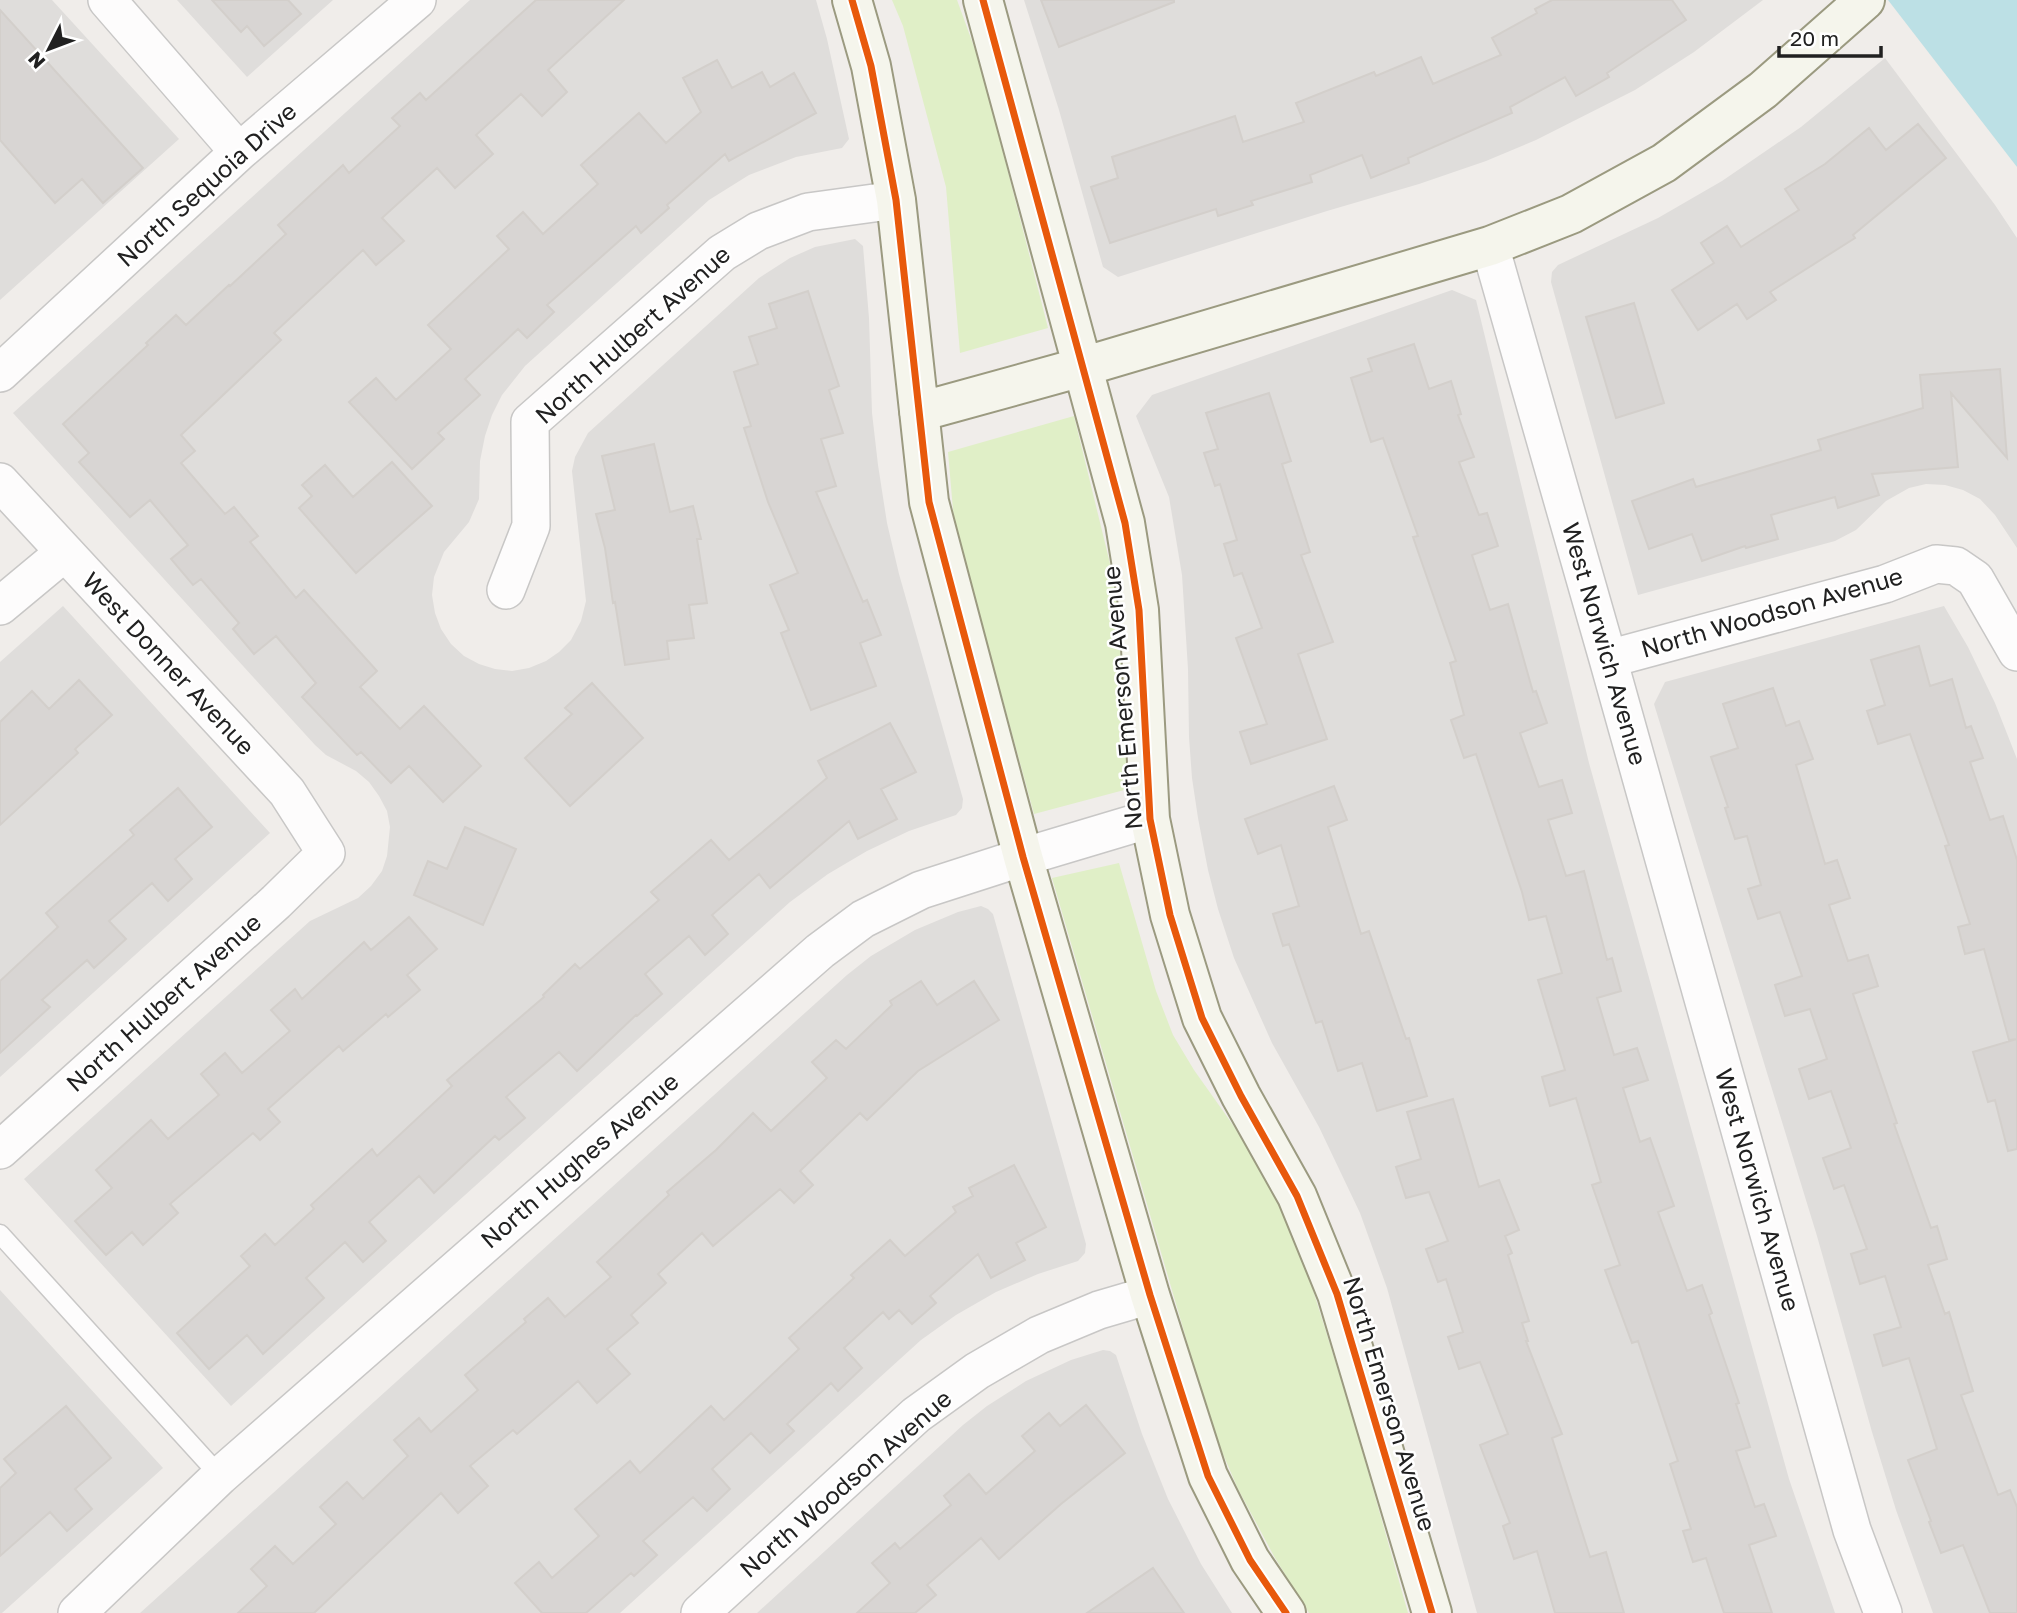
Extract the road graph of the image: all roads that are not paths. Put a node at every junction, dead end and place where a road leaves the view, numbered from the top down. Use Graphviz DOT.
graph roads {
  1 [pos="107,0"];
  2 [pos="417,0"];
  3 [pos="852,0"];
  4 [pos="983,0"];
  5 [pos="1865,0"];
  6 [pos="239,152"];
  7 [pos="896,200"];
  8 [pos="1490,246"];
  9 [pos="1082,367"];
  10 [pos="0,373"];
  11 [pos="919,412"];
  12 [pos="0,482"];
  13 [pos="65,552"];
  14 [pos="506,590"];
  15 [pos="0,606"];
  16 [pos="2017,652"];
  17 [pos="1608,659"];
  18 [pos="1150,819"];
  19 [pos="326,853"];
  20 [pos="1023,857"];
  21 [pos="0,1150"];
  22 [pos="0,1234"];
  23 [pos="1150,1295"];
  24 [pos="220,1476"];
  25 [pos="77,1613"];
  26 [pos="701,1613"];
  27 [pos="1286,1613"];
  28 [pos="1432,1613"];
  29 [pos="1883,1613"];
  1 -- 6 [label="street"];
  2 -- 6 [label="street, North Sequoia Drive"];
  3 -- 7 [label="street"];
  4 -- 9 [label="street, North Emerson Avenue"];
  5 -- 8 [label="street"];
  6 -- 10 [label="street, North Sequoia Drive"];
  7 -- 11 [label="street"];
  7 -- 14 [label="street, North Hulbert Avenue"];
  8 -- 9 [label="street"];
  8 -- 17 [label="street, West Norwich Avenue"];
  9 -- 11 [label="street"];
  9 -- 18 [label="street, North Emerson Avenue"];
  11 -- 20 [label="street"];
  12 -- 13 [label="street, West Donner Avenue"];
  13 -- 15 [label="street"];
  13 -- 19 [label="street, West Donner Avenue"];
  16 -- 17 [label="street, North Woodson Avenue"];
  17 -- 29 [label="street, West Norwich Avenue"];
  18 -- 20 [label="street, North Hughes Avenue"];
  18 -- 28 [label="street, North Emerson Avenue"];
  19 -- 21 [label="street, North Hulbert Avenue"];
  20 -- 23 [label="street"];
  20 -- 24 [label="street, North Hughes Avenue"];
  22 -- 24 [label="lane"];
  23 -- 26 [label="street, North Woodson Avenue"];
  23 -- 27 [label="street"];
  24 -- 25 [label="street, North Hughes Avenue"];
}
